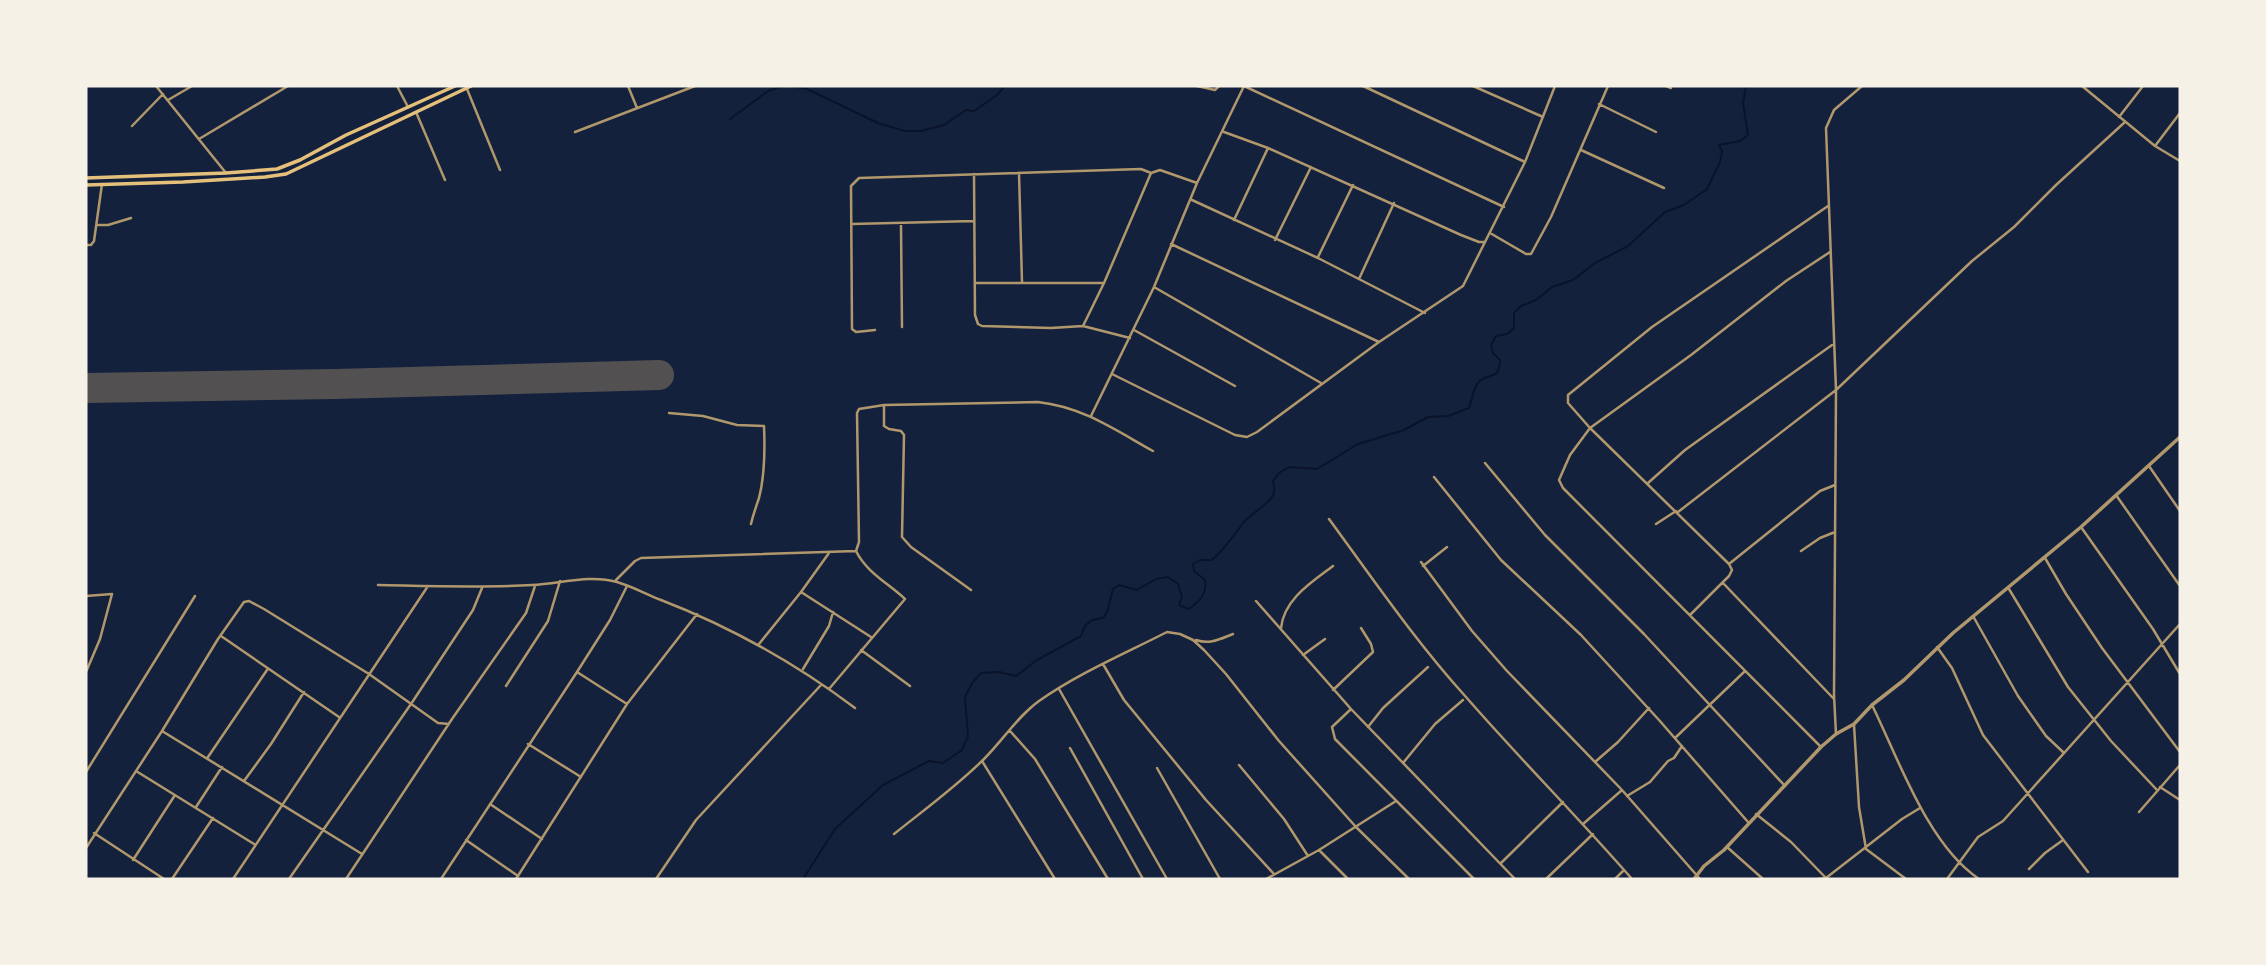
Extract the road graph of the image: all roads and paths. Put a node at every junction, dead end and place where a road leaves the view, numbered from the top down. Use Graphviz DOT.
graph roads {
  1 [pos="156,86"];
  2 [pos="192,86"];
  3 [pos="288,86"];
  4 [pos="397,86"];
  5 [pos="454,86"];
  6 [pos="628,86"];
  7 [pos="695,86"];
  8 [pos="1197,86"];
  9 [pos="1219,86"];
  10 [pos="1244,86"];
  11 [pos="1363,86"];
  12 [pos="1473,86"];
  13 [pos="1555,86"];
  14 [pos="1608,86"];
  15 [pos="1666,86"];
  16 [pos="1862,86"];
  17 [pos="2082,86"];
  18 [pos="2143,86"];
  19 [pos="469,87"];
  20 [pos="1671,88"];
  21 [pos="163,94"];
  22 [pos="168,100"];
  23 [pos="1599,104"];
  24 [pos="408,107"];
  25 [pos="637,108"];
  26 [pos="416,112"];
  27 [pos="2180,113"];
  28 [pos="1543,117"];
  29 [pos="2119,117"];
  30 [pos="2125,122"];
  31 [pos="132,126"];
  32 [pos="575,132"];
  33 [pos="1223,132"];
  34 [pos="1656,132"];
  35 [pos="199,139"];
  36 [pos="2155,146"];
  37 [pos="1268,148"];
  38 [pos="1581,149"];
  39 [pos="2180,161"];
  40 [pos="1525,163"];
  41 [pos="1312,167"];
  42 [pos="500,170"];
  43 [pos="1019,172"];
  44 [pos="226,173"];
  45 [pos="1151,173"];
  46 [pos="974,174"];
  47 [pos="136,177"];
  48 [pos="86,178"];
  49 [pos="445,180"];
  50 [pos="135,183"];
  51 [pos="1198,183"];
  52 [pos="102,184"];
  53 [pos="86,185"];
  54 [pos="1353,185"];
  55 [pos="1664,188"];
  56 [pos="1192,200"];
  57 [pos="1394,202"];
  58 [pos="1828,206"];
  59 [pos="1504,207"];
  60 [pos="131,218"];
  61 [pos="1234,220"];
  62 [pos="974,221"];
  63 [pos="852,223"];
  64 [pos="901,224"];
  65 [pos="97,225"];
  66 [pos="1490,233"];
  67 [pos="1275,240"];
  68 [pos="1484,242"];
  69 [pos="1171,244"];
  70 [pos="86,245"];
  71 [pos="1830,252"];
  72 [pos="1318,258"];
  73 [pos="1359,280"];
  74 [pos="1022,282"];
  75 [pos="975,283"];
  76 [pos="1104,283"];
  77 [pos="1154,287"];
  78 [pos="1425,313"];
  79 [pos="1083,326"];
  80 [pos="902,327"];
  81 [pos="875,330"];
  82 [pos="1134,330"];
  83 [pos="1130,338"];
  84 [pos="1379,342"];
  85 [pos="1832,345"];
  86 [pos="1112,374"];
  87 [pos="1321,383"];
  88 [pos="1235,386"];
  89 [pos="1836,390"];
  90 [pos="884,405"];
  91 [pos="669,413"];
  92 [pos="1091,416"];
  93 [pos="1590,428"];
  94 [pos="2180,437"];
  95 [pos="1153,451"];
  96 [pos="1485,463"];
  97 [pos="2150,466"];
  98 [pos="1434,477"];
  99 [pos="1648,483"];
  100 [pos="1835,485"];
  101 [pos="2116,495"];
  102 [pos="1677,511"];
  103 [pos="2180,511"];
  104 [pos="1329,519"];
  105 [pos="751,524"];
  106 [pos="1656,524"];
  107 [pos="2081,527"];
  108 [pos="1835,532"];
  109 [pos="1447,547"];
  110 [pos="856,551"];
  111 [pos="1801,551"];
  112 [pos="829,553"];
  113 [pos="2045,558"];
  114 [pos="1729,564"];
  115 [pos="1333,566"];
  116 [pos="560,581"];
  117 [pos="616,581"];
  118 [pos="1723,583"];
  119 [pos="378,585"];
  120 [pos="536,585"];
  121 [pos="428,586"];
  122 [pos="483,586"];
  123 [pos="627,586"];
  124 [pos="2007,586"];
  125 [pos="2180,586"];
  126 [pos="971,590"];
  127 [pos="801,592"];
  128 [pos="86,596"];
  129 [pos="195,596"];
  130 [pos="1256,601"];
  131 [pos="833,612"];
  132 [pos="697,614"];
  133 [pos="1690,615"];
  134 [pos="1973,616"];
  135 [pos="2180,624"];
  136 [pos="1281,628"];
  137 [pos="1361,628"];
  138 [pos="1233,634"];
  139 [pos="221,636"];
  140 [pos="871,637"];
  141 [pos="1193,639"];
  142 [pos="1325,639"];
  143 [pos="758,645"];
  144 [pos="2162,645"];
  145 [pos="1937,647"];
  146 [pos="861,650"];
  147 [pos="1303,655"];
  148 [pos="1103,664"];
  149 [pos="1428,667"];
  150 [pos="803,669"];
  151 [pos="86,670"];
  152 [pos="267,670"];
  153 [pos="577,672"];
  154 [pos="1744,672"];
  155 [pos="369,674"];
  156 [pos="2180,674"];
  157 [pos="2129,682"];
  158 [pos="822,684"];
  159 [pos="911,686"];
  160 [pos="506,687"];
  161 [pos="829,689"];
  162 [pos="1059,689"];
  163 [pos="1333,690"];
  164 [pos="304,692"];
  165 [pos="1834,699"];
  166 [pos="1463,700"];
  167 [pos="411,704"];
  168 [pos="627,704"];
  169 [pos="1709,705"];
  170 [pos="1872,705"];
  171 [pos="855,708"];
  172 [pos="1649,708"];
  173 [pos="1351,709"];
  174 [pos="340,718"];
  175 [pos="2094,720"];
  176 [pos="1854,723"];
  177 [pos="449,724"];
  178 [pos="1368,727"];
  179 [pos="162,731"];
  180 [pos="1010,731"];
  181 [pos="1836,734"];
  182 [pos="1675,738"];
  183 [pos="528,744"];
  184 [pos="1682,746"];
  185 [pos="1821,747"];
  186 [pos="1070,748"];
  187 [pos="2180,752"];
  188 [pos="2063,753"];
  189 [pos="208,758"];
  190 [pos="982,761"];
  191 [pos="1595,762"];
  192 [pos="1403,763"];
  193 [pos="1238,765"];
  194 [pos="2180,765"];
  195 [pos="222,767"];
  196 [pos="1157,768"];
  197 [pos="136,771"];
  198 [pos="86,772"];
  199 [pos="581,777"];
  200 [pos="244,781"];
  201 [pos="1785,786"];
  202 [pos="2159,788"];
  203 [pos="1622,790"];
  204 [pos="2027,793"];
  205 [pos="175,795"];
  206 [pos="1628,796"];
  207 [pos="2180,800"];
  208 [pos="1396,801"];
  209 [pos="1563,802"];
  210 [pos="490,804"];
  211 [pos="283,805"];
  212 [pos="197,807"];
  213 [pos="1921,807"];
  214 [pos="2139,812"];
  215 [pos="1756,814"];
  216 [pos="213,817"];
  217 [pos="1748,822"];
  218 [pos="1583,824"];
  219 [pos="1356,827"];
  220 [pos="321,831"];
  221 [pos="94,833"];
  222 [pos="894,834"];
  223 [pos="1593,834"];
  224 [pos="542,839"];
  225 [pos="2064,839"];
  226 [pos="466,841"];
  227 [pos="254,844"];
  228 [pos="1727,847"];
  229 [pos="86,848"];
  230 [pos="1866,849"];
  231 [pos="1319,850"];
  232 [pos="362,854"];
  233 [pos="1308,856"];
  234 [pos="133,860"];
  235 [pos="1501,863"];
  236 [pos="1959,863"];
  237 [pos="2029,869"];
  238 [pos="1624,870"];
  239 [pos="2088,872"];
  240 [pos="1275,874"];
  241 [pos="517,877"];
  242 [pos="1699,877"];
  243 [pos="443,878"];
  244 [pos="164,879"];
  245 [pos="172,879"];
  246 [pos="233,879"];
  247 [pos="289,879"];
  248 [pos="346,879"];
  249 [pos="656,879"];
  250 [pos="1055,879"];
  251 [pos="1108,879"];
  252 [pos="1143,879"];
  253 [pos="1167,879"];
  254 [pos="1220,879"];
  255 [pos="1266,879"];
  256 [pos="1282,879"];
  257 [pos="1348,879"];
  258 [pos="1409,879"];
  259 [pos="1474,879"];
  260 [pos="1515,879"];
  261 [pos="1546,879"];
  262 [pos="1615,879"];
  263 [pos="1632,879"];
  264 [pos="1694,879"];
  265 [pos="1763,879"];
  266 [pos="1818,879"];
  267 [pos="1826,879"];
  268 [pos="1906,879"];
  269 [pos="1947,879"];
  270 [pos="1979,879"];
  1 -- 21 [label="street"];
  2 -- 22 [label="street"];
  3 -- 35 [label="street"];
  4 -- 24 [label="street"];
  5 -- 24 [label="main road"];
  6 -- 25 [label="street"];
  7 -- 25 [label="street"];
  8 -- 9 [label="street"];
  10 -- 33 [label="street"];
  10 -- 59 [label="street"];
  11 -- 40 [label="street"];
  12 -- 28 [label="street"];
  13 -- 28 [label="street"];
  14 -- 23 [label="street"];
  15 -- 20 [label="street"];
  16 -- 58 [label="street"];
  17 -- 29 [label="street"];
  18 -- 29 [label="street"];
  19 -- 26 [label="main road"];
  19 -- 42 [label="street"];
  21 -- 22 [label="street"];
  21 -- 31 [label="street"];
  22 -- 35 [label="street"];
  23 -- 34 [label="street"];
  23 -- 38 [label="street"];
  24 -- 44 [label="main road"];
  25 -- 32 [label="street"];
  26 -- 49 [label="street"];
  26 -- 50 [label="main road"];
  27 -- 36 [label="street"];
  28 -- 40 [label="street"];
  29 -- 30 [label="street"];
  30 -- 36 [label="street"];
  30 -- 89 [label="street"];
  33 -- 37 [label="street"];
  33 -- 51 [label="street"];
  35 -- 44 [label="street"];
  36 -- 39 [label="street"];
  37 -- 41 [label="street"];
  37 -- 61 [label="street"];
  38 -- 55 [label="street"];
  38 -- 66 [label="street"];
  40 -- 59 [label="street"];
  41 -- 54 [label="street"];
  41 -- 67 [label="street"];
  43 -- 45 [label="street"];
  43 -- 46 [label="street"];
  43 -- 74 [label="street"];
  44 -- 47 [label="main road"];
  45 -- 51 [label="street"];
  45 -- 76 [label="street"];
  46 -- 62 [label="street"];
  46 -- 63 [label="street"];
  47 -- 48 [label="main road"];
  47 -- 50 [label="main road"];
  50 -- 52 [label="main road"];
  51 -- 56 [label="street"];
  52 -- 53 [label="main road"];
  52 -- 65 [label="street"];
  54 -- 57 [label="street"];
  54 -- 72 [label="street"];
  56 -- 61 [label="street"];
  56 -- 69 [label="street"];
  57 -- 68 [label="street"];
  57 -- 73 [label="street"];
  58 -- 71 [label="street"];
  58 -- 93 [label="street"];
  59 -- 66 [label="street"];
  60 -- 65 [label="street"];
  61 -- 67 [label="street"];
  62 -- 64 [label="street"];
  62 -- 75 [label="street"];
  63 -- 64 [label="street"];
  63 -- 81 [label="street"];
  64 -- 80 [label="street"];
  65 -- 70 [label="street"];
  66 -- 68 [label="street"];
  67 -- 72 [label="street"];
  68 -- 78 [label="street"];
  69 -- 77 [label="street"];
  69 -- 84 [label="street"];
  71 -- 89 [label="street"];
  71 -- 93 [label="street"];
  72 -- 73 [label="street"];
  73 -- 78 [label="street"];
  74 -- 75 [label="street"];
  74 -- 76 [label="street"];
  75 -- 79 [label="street"];
  76 -- 79 [label="street"];
  77 -- 82 [label="street"];
  77 -- 87 [label="street"];
  78 -- 84 [label="street"];
  79 -- 83 [label="street"];
  82 -- 83 [label="street"];
  82 -- 88 [label="street"];
  83 -- 86 [label="street"];
  84 -- 87 [label="street"];
  85 -- 99 [label="street"];
  86 -- 87 [label="street"];
  86 -- 92 [label="street"];
  89 -- 100 [label="street"];
  89 -- 102 [label="street"];
  90 -- 92 [label="street"];
  90 -- 110 [label="street"];
  90 -- 126 [label="street"];
  91 -- 105 [label="street"];
  92 -- 95 [label="street"];
  93 -- 99 [label="street"];
  93 -- 133 [label="street"];
  94 -- 97 [label="street"];
  96 -- 169 [label="street"];
  97 -- 101 [label="street"];
  97 -- 103 [label="street"];
  98 -- 172 [label="street"];
  99 -- 102 [label="street"];
  100 -- 108 [label="street"];
  100 -- 114 [label="street"];
  101 -- 107 [label="street"];
  101 -- 125 [label="street"];
  102 -- 106 [label="street"];
  102 -- 114 [label="street"];
  104 -- 209 [label="street"];
  107 -- 113 [label="street"];
  107 -- 144 [label="street"];
  108 -- 111 [label="street"];
  108 -- 165 [label="street"];
  109 -- 191 [label="street"];
  110 -- 112 [label="street"];
  110 -- 140 [label="street"];
  112 -- 117 [label="street"];
  112 -- 127 [label="street"];
  113 -- 124 [label="street"];
  113 -- 157 [label="street"];
  114 -- 118 [label="street"];
  115 -- 136 [label="street"];
  116 -- 117 [label="street"];
  116 -- 120 [label="street"];
  116 -- 160 [label="street"];
  117 -- 123 [label="street"];
  118 -- 133 [label="street"];
  118 -- 165 [label="street"];
  119 -- 121 [label="street"];
  120 -- 122 [label="street"];
  120 -- 177 [label="street"];
  121 -- 122 [label="street"];
  121 -- 155 [label="street"];
  122 -- 167 [label="street"];
  123 -- 132 [label="street"];
  123 -- 153 [label="street"];
  124 -- 134 [label="street"];
  124 -- 175 [label="street"];
  127 -- 131 [label="street"];
  127 -- 143 [label="street"];
  128 -- 151 [label="street"];
  129 -- 198 [label="street"];
  130 -- 136 [label="street"];
  131 -- 140 [label="street"];
  131 -- 150 [label="street"];
  132 -- 143 [label="street"];
  132 -- 168 [label="street"];
  133 -- 185 [label="street"];
  134 -- 145 [label="street"];
  134 -- 188 [label="street"];
  135 -- 144 [label="street"];
  136 -- 147 [label="street"];
  137 -- 163 [label="street"];
  138 -- 141 [label="street"];
  139 -- 152 [label="street"];
  139 -- 155 [label="street"];
  139 -- 179 [label="street"];
  140 -- 146 [label="street"];
  141 -- 148 [label="street"];
  141 -- 219 [label="street"];
  142 -- 147 [label="street"];
  143 -- 158 [label="street"];
  144 -- 156 [label="street"];
  144 -- 157 [label="street"];
  145 -- 170 [label="street"];
  145 -- 204 [label="street"];
  146 -- 159 [label="street"];
  146 -- 161 [label="street"];
  147 -- 163 [label="street"];
  148 -- 162 [label="street"];
  148 -- 240 [label="street"];
  149 -- 178 [label="street"];
  152 -- 164 [label="street"];
  152 -- 189 [label="street"];
  153 -- 168 [label="street"];
  153 -- 183 [label="street"];
  154 -- 169 [label="street"];
  155 -- 167 [label="street"];
  155 -- 174 [label="street"];
  157 -- 175 [label="street"];
  157 -- 187 [label="street"];
  158 -- 161 [label="street"];
  158 -- 249 [label="street"];
  161 -- 171 [label="street"];
  162 -- 180 [label="street"];
  162 -- 253 [label="street"];
  163 -- 173 [label="street"];
  164 -- 174 [label="street"];
  164 -- 200 [label="street"];
  165 -- 181 [label="street"];
  166 -- 192 [label="street"];
  167 -- 177 [label="street"];
  167 -- 220 [label="street"];
  168 -- 199 [label="street"];
  169 -- 182 [label="street"];
  169 -- 201 [label="street"];
  170 -- 176 [label="street"];
  170 -- 213 [label="street"];
  172 -- 182 [label="street"];
  172 -- 191 [label="street"];
  173 -- 178 [label="street"];
  173 -- 208 [label="street"];
  174 -- 211 [label="street"];
  175 -- 188 [label="street"];
  175 -- 202 [label="street"];
  176 -- 181 [label="street"];
  176 -- 230 [label="street"];
  177 -- 232 [label="street"];
  178 -- 192 [label="street"];
  179 -- 189 [label="street"];
  179 -- 197 [label="street"];
  180 -- 190 [label="street"];
  180 -- 251 [label="street"];
  181 -- 185 [label="street"];
  182 -- 184 [label="street"];
  183 -- 199 [label="street"];
  183 -- 210 [label="street"];
  184 -- 206 [label="street"];
  184 -- 217 [label="street"];
  185 -- 201 [label="street"];
  186 -- 252 [label="street"];
  188 -- 204 [label="street"];
  189 -- 195 [label="street"];
  190 -- 222 [label="street"];
  190 -- 250 [label="street"];
  191 -- 203 [label="street"];
  192 -- 235 [label="street"];
  193 -- 233 [label="street"];
  194 -- 202 [label="street"];
  195 -- 200 [label="street"];
  195 -- 212 [label="street"];
  196 -- 254 [label="street"];
  197 -- 205 [label="street"];
  197 -- 221 [label="street"];
  199 -- 224 [label="street"];
  200 -- 211 [label="street"];
  201 -- 215 [label="street"];
  202 -- 207 [label="street"];
  202 -- 214 [label="street"];
  203 -- 206 [label="street"];
  203 -- 218 [label="street"];
  204 -- 225 [label="street"];
  204 -- 236 [label="street"];
  205 -- 212 [label="street"];
  205 -- 234 [label="street"];
  206 -- 242 [label="street"];
  208 -- 219 [label="street"];
  208 -- 259 [label="street"];
  209 -- 218 [label="street"];
  209 -- 235 [label="street"];
  210 -- 224 [label="street"];
  210 -- 226 [label="street"];
  211 -- 220 [label="street"];
  211 -- 227 [label="street"];
  212 -- 216 [label="street"];
  213 -- 230 [label="street"];
  213 -- 236 [label="street"];
  215 -- 217 [label="street"];
  215 -- 267 [label="street"];
  216 -- 227 [label="street"];
  216 -- 245 [label="street"];
  217 -- 228 [label="street"];
  218 -- 223 [label="street"];
  219 -- 231 [label="street"];
  219 -- 258 [label="street"];
  220 -- 232 [label="street"];
  220 -- 247 [label="street"];
  221 -- 229 [label="street"];
  221 -- 234 [label="street"];
  223 -- 238 [label="street"];
  223 -- 261 [label="street"];
  224 -- 241 [label="street"];
  225 -- 237 [label="street"];
  225 -- 239 [label="street"];
  226 -- 241 [label="street"];
  226 -- 243 [label="street"];
  227 -- 246 [label="street"];
  228 -- 242 [label="street"];
  228 -- 265 [label="street"];
  230 -- 267 [label="street"];
  230 -- 268 [label="street"];
  231 -- 233 [label="street"];
  231 -- 257 [label="street"];
  232 -- 248 [label="street"];
  233 -- 240 [label="street"];
  234 -- 244 [label="street"];
  235 -- 260 [label="street"];
  236 -- 269 [label="street"];
  236 -- 270 [label="street"];
  238 -- 262 [label="street"];
  238 -- 263 [label="street"];
  240 -- 255 [label="street"];
  240 -- 256 [label="street"];
  242 -- 264 [label="street"];
  266 -- 267 [label="street"];
}
